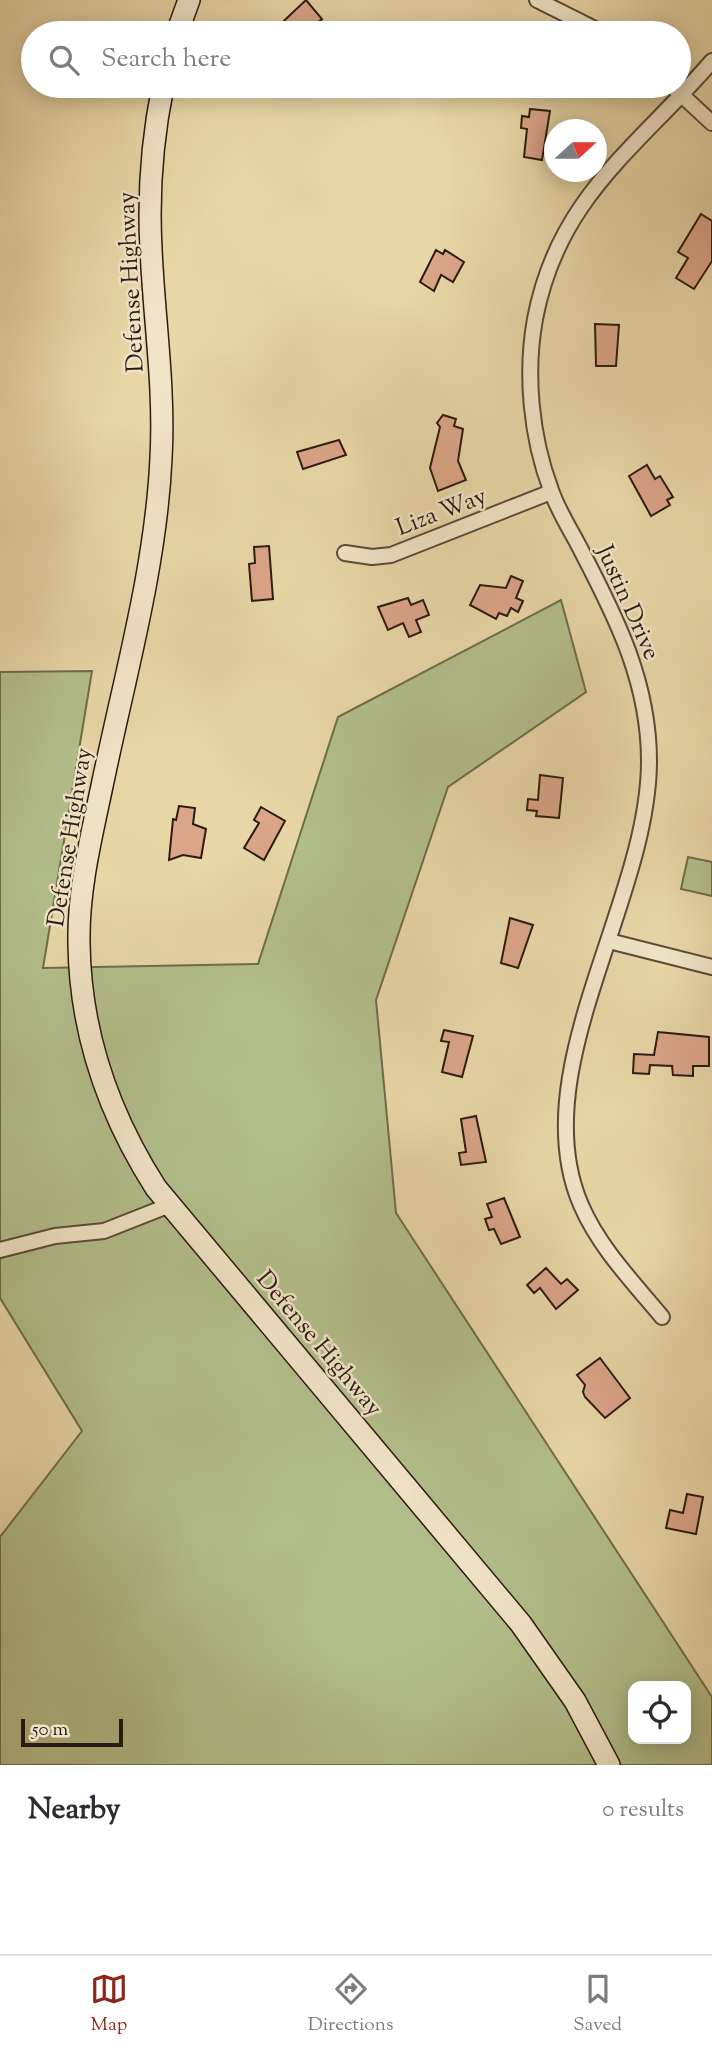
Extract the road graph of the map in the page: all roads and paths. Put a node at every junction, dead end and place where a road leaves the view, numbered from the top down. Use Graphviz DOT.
graph roads {
  1 [pos="189,0"];
  2 [pos="537,0"];
  3 [pos="181,21"];
  4 [pos="579,21"];
  5 [pos="712,61"];
  6 [pos="691,78"];
  7 [pos="161,98"];
  8 [pos="669,98"];
  9 [pos="685,98"];
  10 [pos="712,123"];
  11 [pos="551,492"];
  12 [pos="345,553"];
  13 [pos="609,941"];
  14 [pos="712,967"];
  15 [pos="170,1205"];
  16 [pos="0,1250"];
  17 [pos="662,1317"];
  18 [pos="609,1765"];
  1 -- 3 [label="main road"];
  2 -- 4 [label="street"];
  5 -- 6 [label="street, Justin Drive"];
  7 -- 15 [label="main road, Defense Highway"];
  8 -- 11 [label="street, Justin Drive"];
  9 -- 10 [label="street"];
  11 -- 12 [label="street, Liza Way"];
  11 -- 13 [label="street, Justin Drive"];
  13 -- 14 [label="street"];
  13 -- 17 [label="street, Justin Drive"];
  15 -- 16 [label="street"];
  15 -- 18 [label="main road, Defense Highway"];
}
